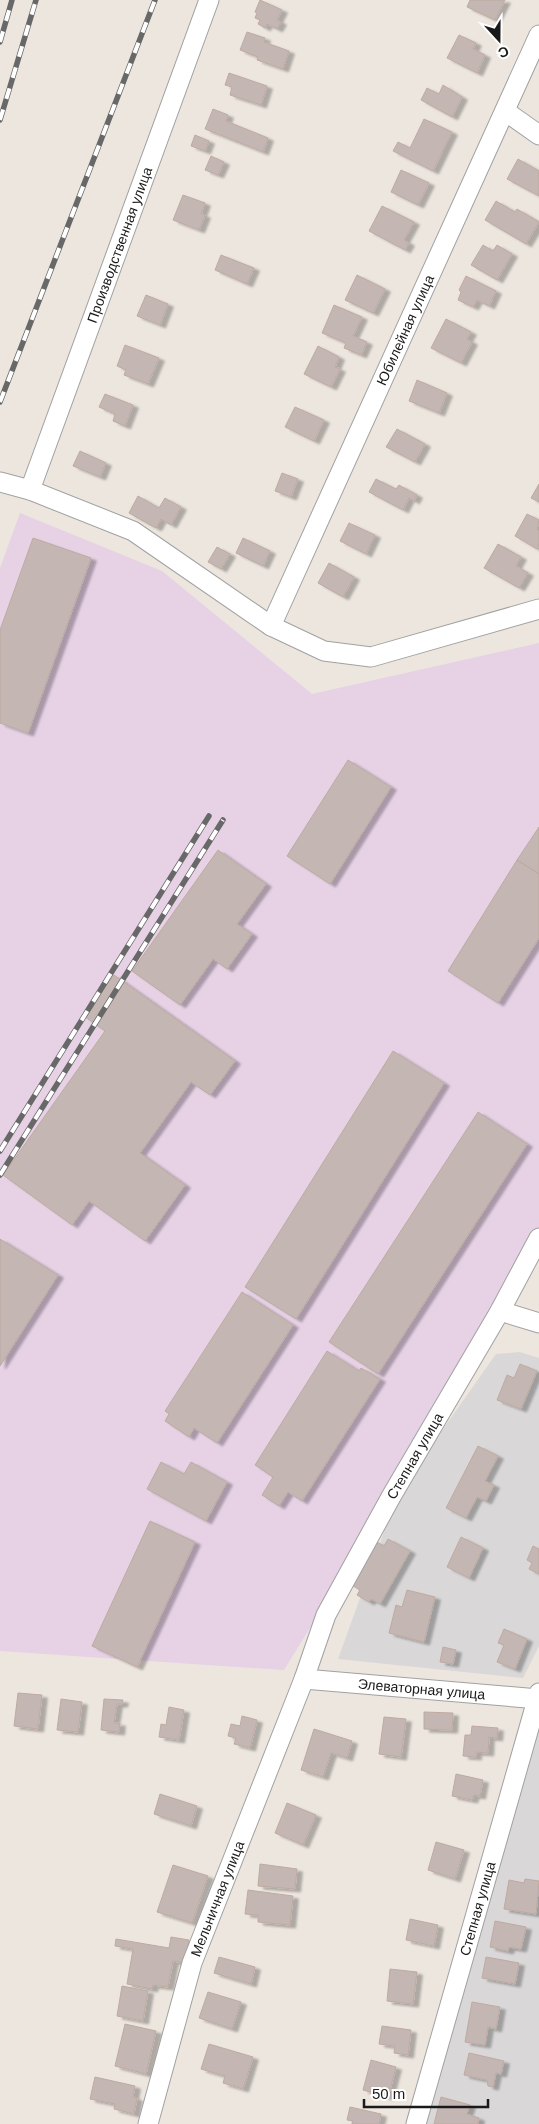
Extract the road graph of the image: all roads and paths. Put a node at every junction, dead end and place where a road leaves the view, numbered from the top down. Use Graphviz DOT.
graph roads {
  1 [pos="209,0"];
  2 [pos="539,35"];
  3 [pos="505,111"];
  4 [pos="539,135"];
  5 [pos="0,482"];
  6 [pos="30,490"];
  7 [pos="539,609"];
  8 [pos="271,626"];
  9 [pos="539,1238"];
  10 [pos="500,1311"];
  11 [pos="539,1324"];
  12 [pos="304,1679"];
  13 [pos="538,1697"];
  14 [pos="148,2124"];
  15 [pos="416,2124"];
  1 -- 6 [label="street, Производственная улица"];
  2 -- 3 [label="street, Юбилейная улица"];
  3 -- 4 [label="street"];
  3 -- 8 [label="street, Юбилейная улица"];
  5 -- 6 [label="street"];
  6 -- 8 [label="street"];
  7 -- 8 [label="street"];
  9 -- 10 [label="street, Степная улица"];
  10 -- 11 [label="street"];
  10 -- 12 [label="street, Степная улица"];
  12 -- 13 [label="street, Элеваторная улица"];
  12 -- 14 [label="street, Мельничная улица"];
  13 -- 15 [label="street, Степная улица"];
}
